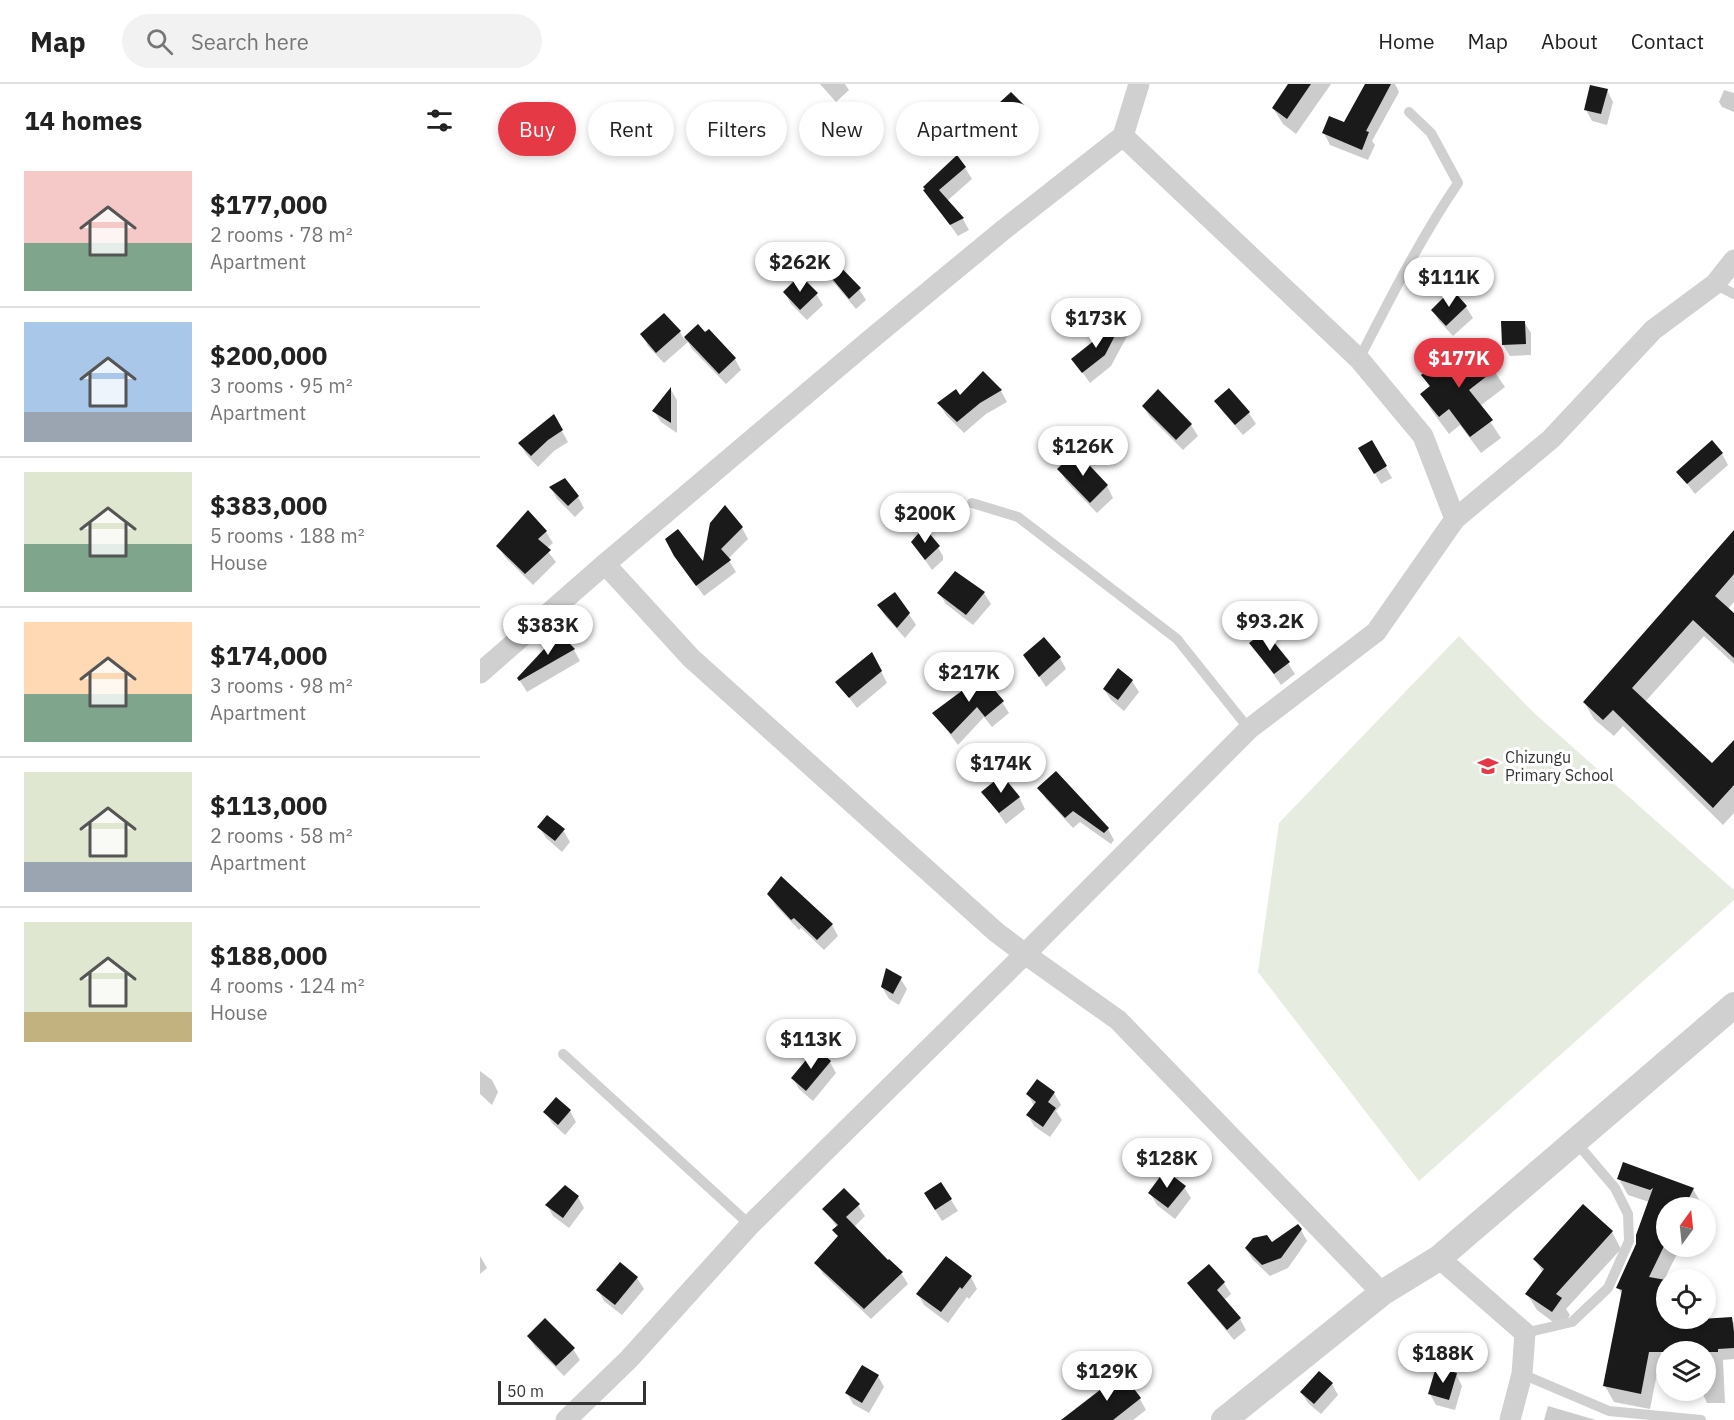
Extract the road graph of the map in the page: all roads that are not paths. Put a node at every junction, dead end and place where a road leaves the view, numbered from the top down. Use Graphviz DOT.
graph roads {
  1 [pos="1139,84"];
  2 [pos="1409,112"];
  3 [pos="1123,136"];
  4 [pos="1734,260"];
  5 [pos="1716,284"];
  6 [pos="1734,294"];
  7 [pos="1359,359"];
  8 [pos="972,503"];
  9 [pos="1455,519"];
  10 [pos="605,564"];
  11 [pos="480,673"];
  12 [pos="1249,729"];
  13 [pos="1024,954"];
  14 [pos="1733,1007"];
  15 [pos="563,1054"];
  16 [pos="1575,1141"];
  17 [pos="750,1225"];
  18 [pos="1438,1258"];
  19 [pos="1382,1293"];
  20 [pos="1525,1333"];
  21 [pos="1522,1374"];
  22 [pos="566,1420"];
  23 [pos="1224,1420"];
  24 [pos="1510,1420"];
  25 [pos="1701,1420"];
  1 -- 3 [label="street"];
  2 -- 7 [label="lane"];
  3 -- 7 [label="street"];
  3 -- 10 [label="street"];
  4 -- 5 [label="street"];
  5 -- 6 [label="lane"];
  5 -- 9 [label="street"];
  7 -- 9 [label="street"];
  8 -- 12 [label="lane"];
  9 -- 12 [label="street"];
  10 -- 11 [label="street"];
  10 -- 13 [label="street"];
  12 -- 13 [label="street"];
  13 -- 17 [label="street"];
  13 -- 19 [label="street"];
  14 -- 16 [label="street"];
  15 -- 17 [label="lane"];
  16 -- 18 [label="street"];
  16 -- 20 [label="lane"];
  17 -- 22 [label="street"];
  18 -- 19 [label="street"];
  18 -- 20 [label="street"];
  19 -- 23 [label="street"];
  20 -- 21 [label="street"];
  21 -- 24 [label="street"];
  21 -- 25 [label="lane"];
}
